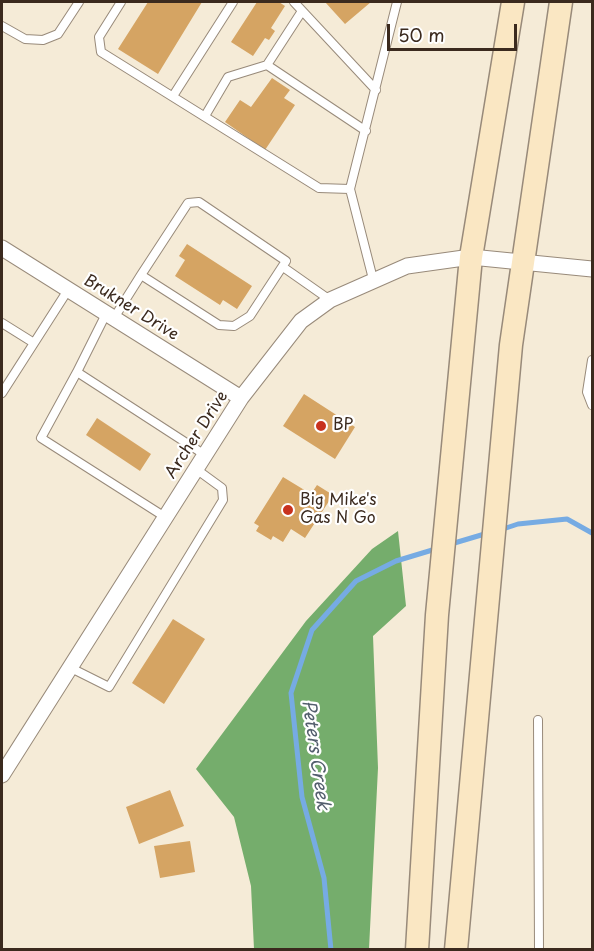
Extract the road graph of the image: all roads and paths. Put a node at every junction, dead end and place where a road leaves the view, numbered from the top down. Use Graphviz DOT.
graph roads {
  1 [pos="79,2"];
  2 [pos="121,2"];
  3 [pos="233,2"];
  4 [pos="294,2"];
  5 [pos="397,2"];
  6 [pos="513,2"];
  7 [pos="561,2"];
  8 [pos="302,10"];
  9 [pos="2,26"];
  10 [pos="267,65"];
  11 [pos="376,90"];
  12 [pos="173,96"];
  13 [pos="205,116"];
  14 [pos="366,131"];
  15 [pos="350,189"];
  16 [pos="2,248"];
  17 [pos="471,257"];
  18 [pos="525,262"];
  19 [pos="283,267"];
  20 [pos="592,269"];
  21 [pos="141,275"];
  22 [pos="373,279"];
  23 [pos="68,290"];
  24 [pos="330,300"];
  25 [pos="110,316"];
  26 [pos="2,323"];
  27 [pos="34,343"];
  28 [pos="592,360"];
  29 [pos="76,372"];
  30 [pos="2,393"];
  31 [pos="241,398"];
  32 [pos="592,405"];
  33 [pos="205,455"];
  34 [pos="196,469"];
  35 [pos="165,518"];
  36 [pos="69,667"];
  37 [pos="538,720"];
  38 [pos="2,775"];
  39 [pos="417,950"];
  40 [pos="456,950"];
  41 [pos="540,950"];
  1 -- 9 [label="lane"];
  2 -- 12 [label="lane"];
  3 -- 12 [label="lane"];
  4 -- 8 [label="lane"];
  5 -- 11 [label="lane"];
  6 -- 17 [label="main road"];
  7 -- 18 [label="main road"];
  8 -- 10 [label="lane"];
  8 -- 11 [label="lane"];
  10 -- 13 [label="lane"];
  10 -- 14 [label="lane"];
  11 -- 14 [label="lane"];
  12 -- 13 [label="lane"];
  13 -- 15 [label="lane"];
  14 -- 15 [label="lane"];
  15 -- 22 [label="lane"];
  16 -- 23 [label="street, Brukner Drive"];
  17 -- 18 [label="street, Archer Drive"];
  17 -- 22 [label="street, Archer Drive"];
  17 -- 39 [label="main road"];
  18 -- 20 [label="street, Archer Drive"];
  18 -- 40 [label="main road"];
  19 -- 21 [label="lane"];
  19 -- 21 [label="lane"];
  19 -- 24 [label="lane"];
  21 -- 25 [label="lane"];
  22 -- 24 [label="street, Archer Drive"];
  23 -- 25 [label="street, Brukner Drive"];
  23 -- 27 [label="lane"];
  24 -- 31 [label="street, Archer Drive"];
  25 -- 29 [label="lane"];
  25 -- 31 [label="street, Brukner Drive"];
  26 -- 27 [label="lane"];
  27 -- 30 [label="lane"];
  28 -- 32 [label="lane"];
  29 -- 33 [label="lane"];
  29 -- 35 [label="lane"];
  31 -- 33 [label="street, Archer Drive"];
  33 -- 34 [label="street, Archer Drive"];
  34 -- 35 [label="street, Archer Drive"];
  34 -- 36 [label="lane"];
  35 -- 36 [label="street, Archer Drive"];
  36 -- 38 [label="street, Archer Drive"];
  37 -- 41 [label="lane"];
}
